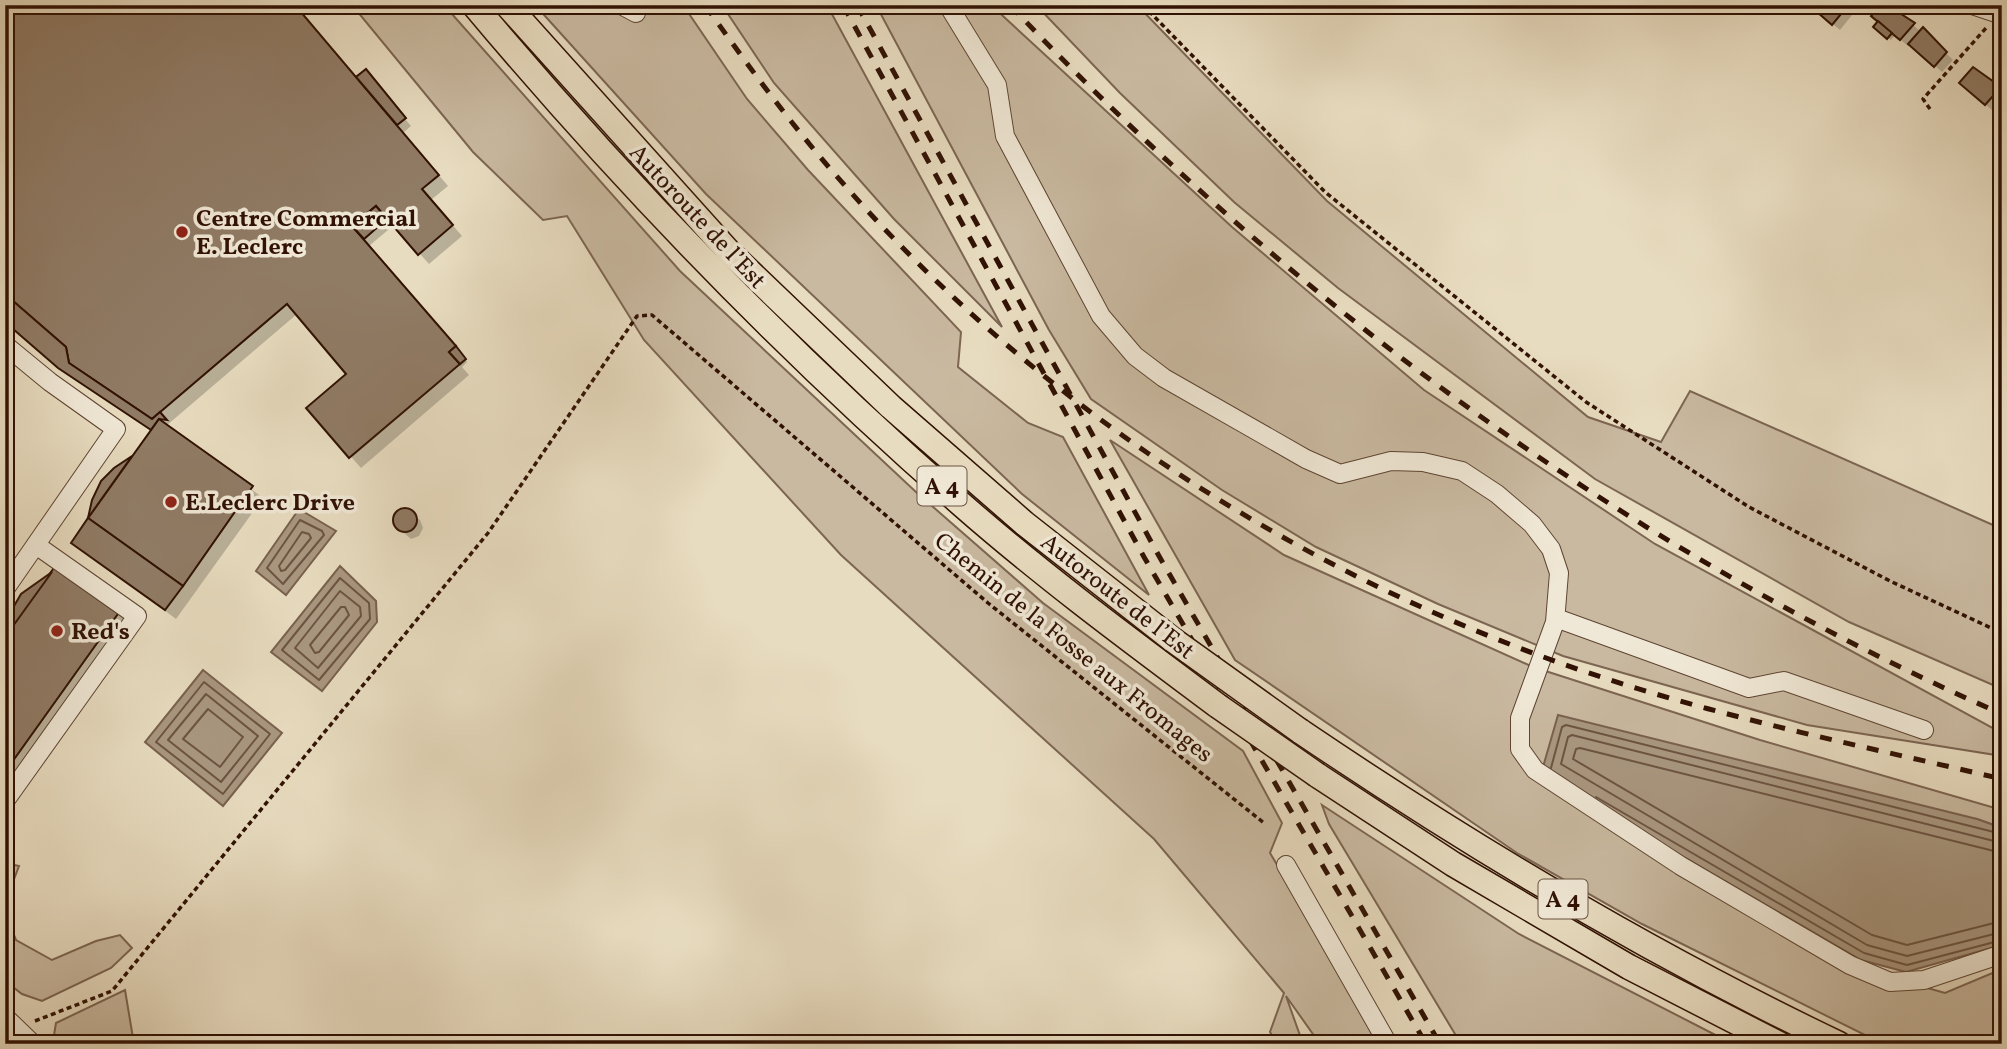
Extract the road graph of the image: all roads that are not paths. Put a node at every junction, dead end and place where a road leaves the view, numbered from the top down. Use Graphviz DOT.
graph roads {
  1 [pos="474,5"];
  2 [pos="507,5"];
  3 [pos="621,5"];
  4 [pos="633,5"];
  5 [pos="948,5"];
  6 [pos="1972,5"];
  7 [pos="2001,15"];
  8 [pos="5,345"];
  9 [pos="36,545"];
  10 [pos="5,589"];
  11 [pos="1556,618"];
  12 [pos="1924,730"];
  13 [pos="5,801"];
  14 [pos="1286,865"];
  15 [pos="2002,954"];
  16 [pos="11,1023"];
  17 [pos="33,1044"];
  18 [pos="1388,1044"];
  19 [pos="1779,1044"];
  20 [pos="1839,1044"];
  1 -- 19 [label="highway, Autoroute de l’Est / A 4, bridge"];
  2 -- 20 [label="highway, Autoroute de l’Est / A 4, bridge"];
  3 -- 4 [label="street"];
  5 -- 11 [label="street"];
  6 -- 7 [label="street"];
  8 -- 9 [label="street"];
  9 -- 10 [label="street"];
  9 -- 13 [label="street"];
  11 -- 12 [label="street"];
  11 -- 15 [label="street"];
  14 -- 18 [label="street"];
  16 -- 17 [label="street"];
}
